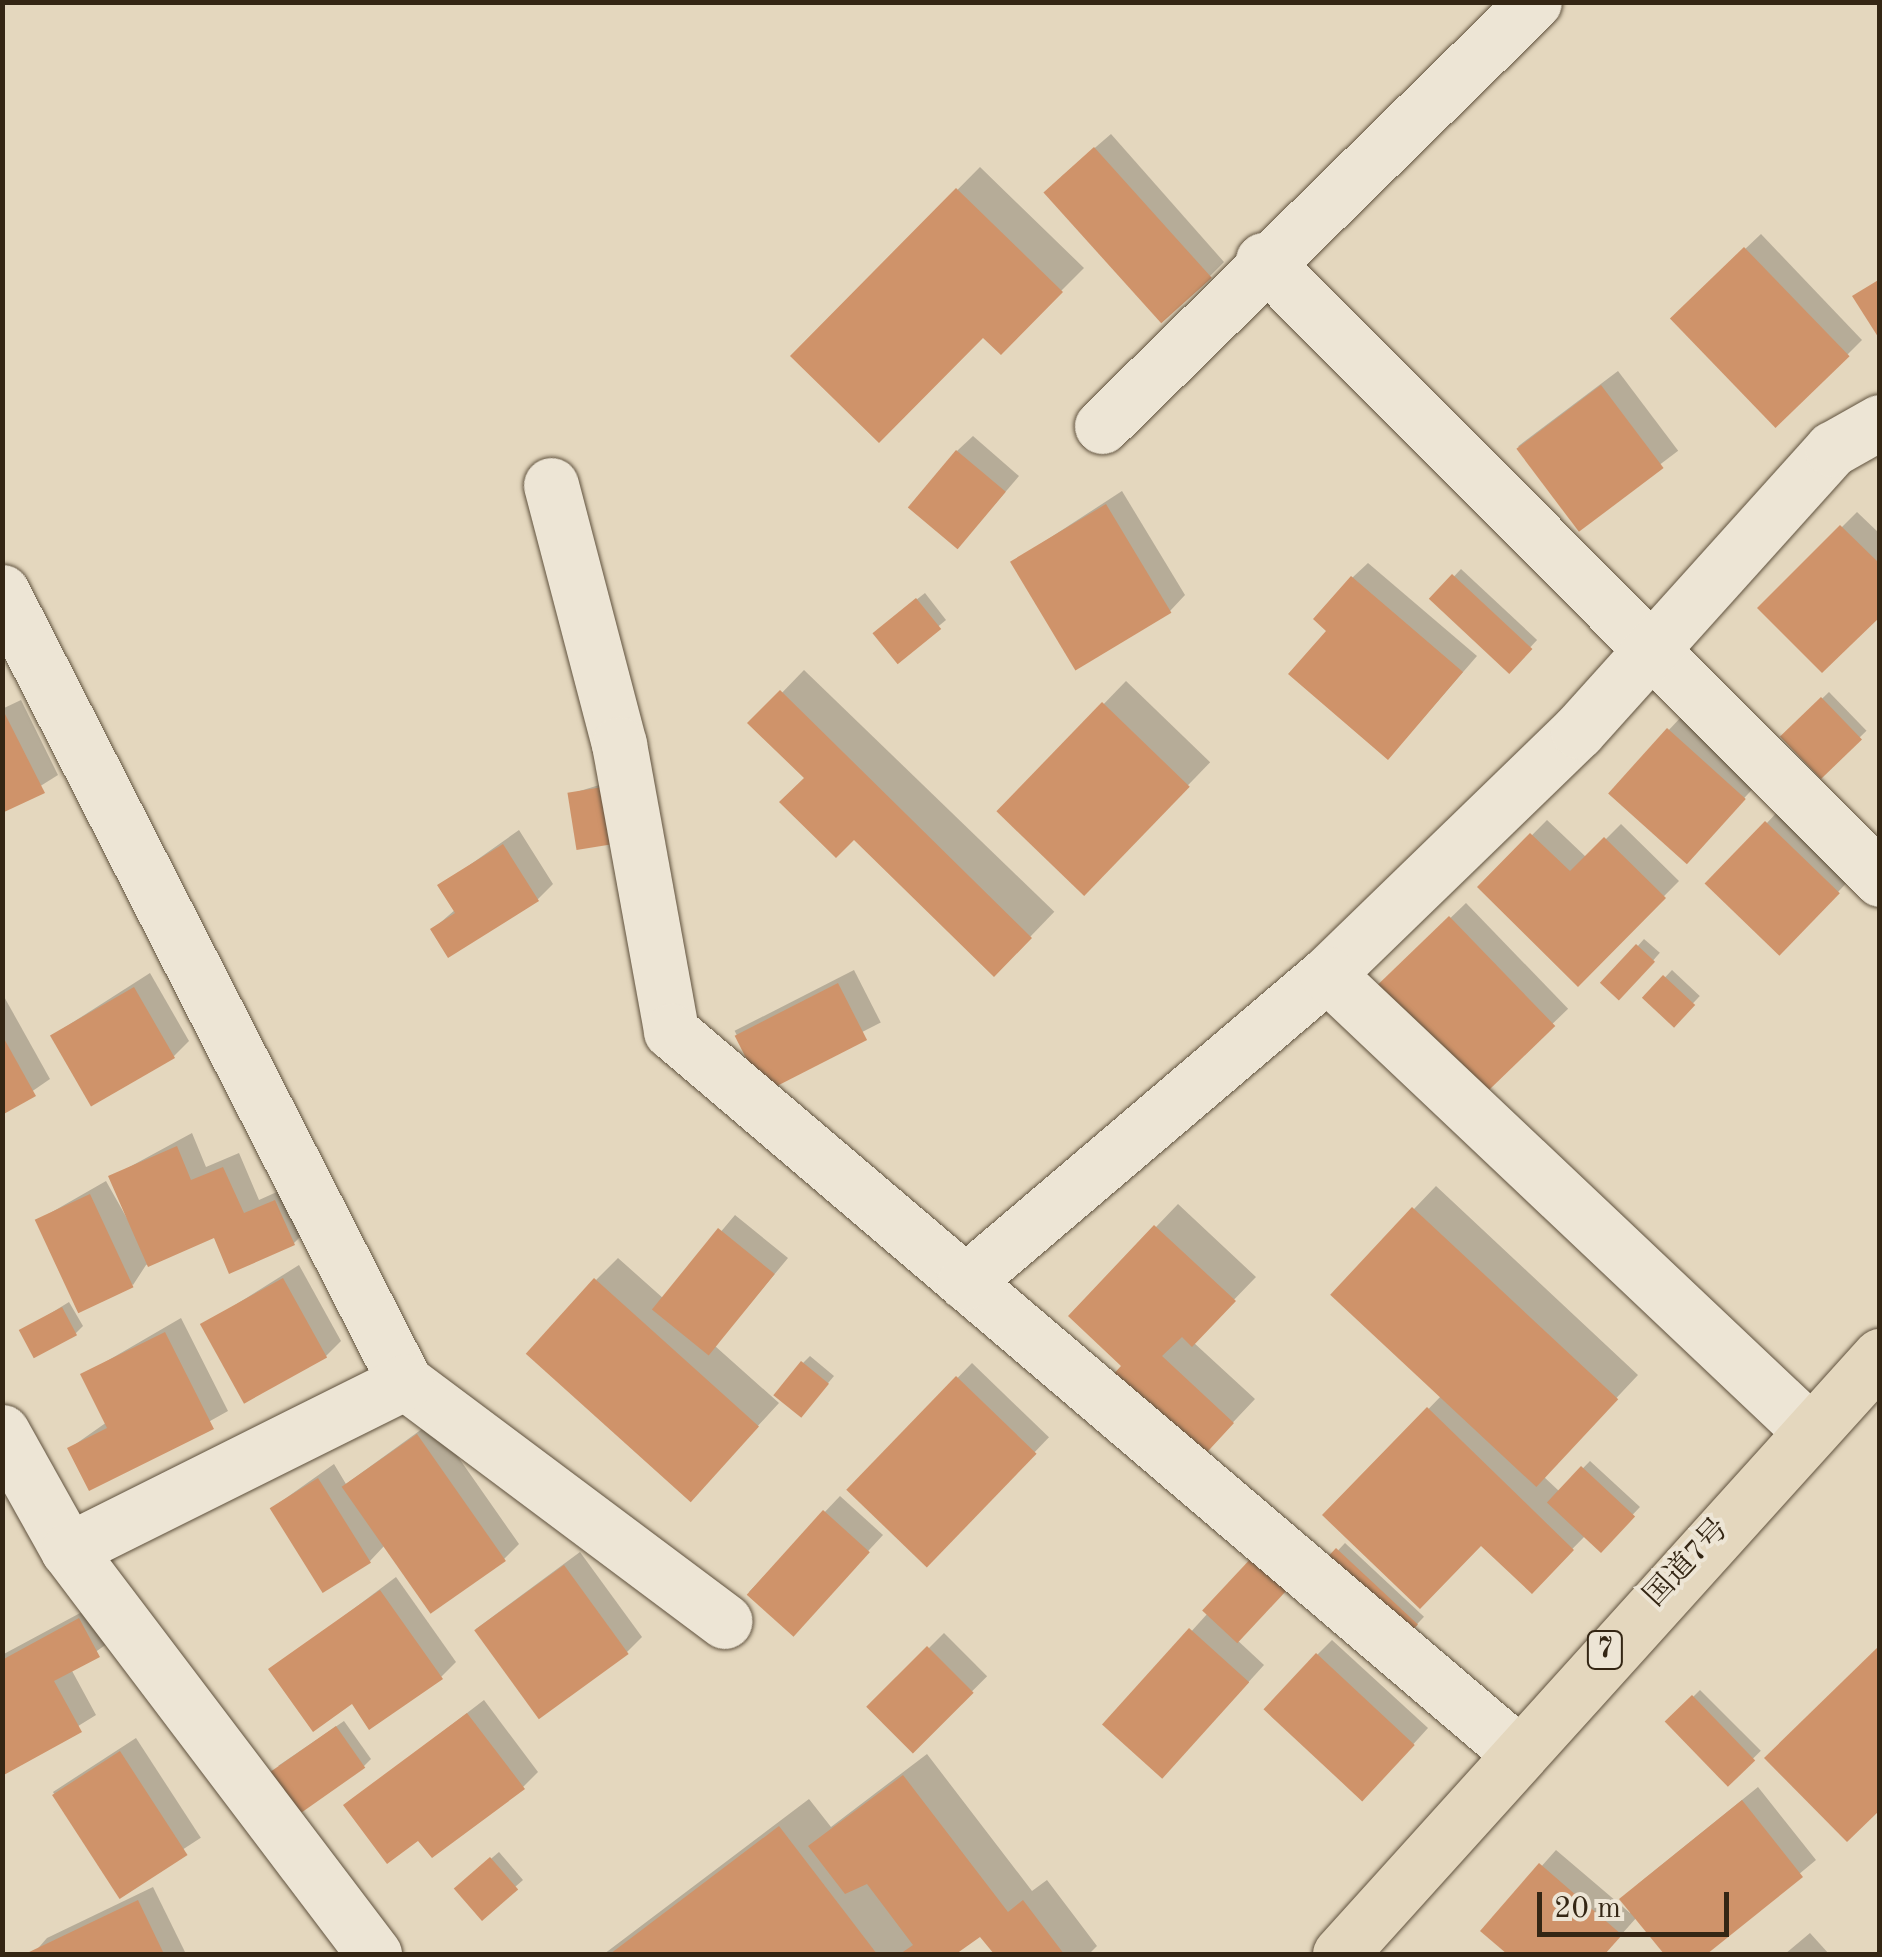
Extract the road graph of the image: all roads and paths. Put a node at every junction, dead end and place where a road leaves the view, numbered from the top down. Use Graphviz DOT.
graph roads {
  1 [pos="1534,2"];
  2 [pos="1263,260"];
  3 [pos="1880,422"];
  4 [pos="1102,426"];
  5 [pos="551,485"];
  6 [pos="2,592"];
  7 [pos="1651,647"];
  8 [pos="1880,879"];
  9 [pos="1327,974"];
  10 [pos="965,1282"];
  11 [pos="1880,1356"];
  12 [pos="406,1382"];
  13 [pos="1808,1430"];
  14 [pos="2,1432"];
  15 [pos="68,1550"];
  16 [pos="724,1622"];
  17 [pos="1516,1751"];
  18 [pos="374,1954"];
  19 [pos="1340,1954"];
  1 -- 2 [label="street"];
  2 -- 4 [label="street"];
  2 -- 7 [label="street"];
  3 -- 7 [label="street"];
  5 -- 10 [label="street"];
  6 -- 12 [label="street"];
  7 -- 8 [label="street"];
  7 -- 9 [label="street"];
  9 -- 10 [label="street"];
  9 -- 13 [label="street"];
  10 -- 17 [label="street"];
  11 -- 13 [label="highway, 国道7号 / 7"];
  12 -- 15 [label="street"];
  12 -- 16 [label="street"];
  13 -- 17 [label="highway, 国道7号 / 7"];
  14 -- 15 [label="street"];
  15 -- 18 [label="street"];
  17 -- 19 [label="highway, 国道7号 / 7"];
}
